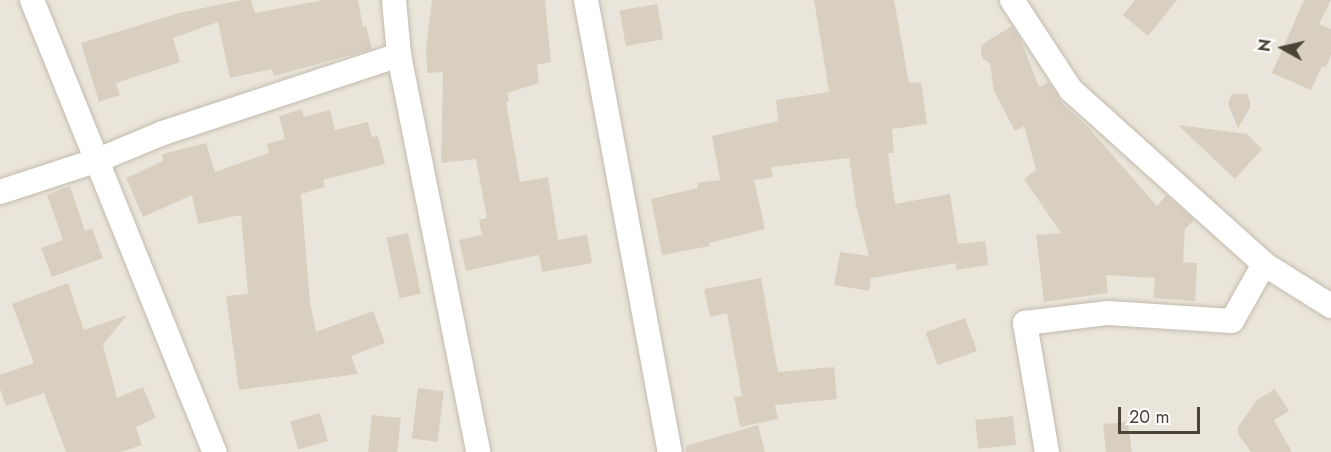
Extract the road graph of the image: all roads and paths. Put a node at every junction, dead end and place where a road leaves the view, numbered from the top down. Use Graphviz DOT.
graph roads {
  1 [pos="32,0"];
  2 [pos="394,0"];
  3 [pos="586,0"];
  4 [pos="1012,0"];
  5 [pos="399,56"];
  6 [pos="98,160"];
  7 [pos="0,192"];
  8 [pos="1264,264"];
  9 [pos="1331,306"];
  10 [pos="215,452"];
  11 [pos="478,452"];
  12 [pos="670,452"];
  13 [pos="1047,452"];
  1 -- 6 [label="street"];
  2 -- 5 [label="street"];
  3 -- 12 [label="street"];
  4 -- 8 [label="street"];
  5 -- 6 [label="street"];
  5 -- 11 [label="street"];
  6 -- 7 [label="street"];
  6 -- 10 [label="street"];
  8 -- 9 [label="street"];
  8 -- 13 [label="street"];
}
